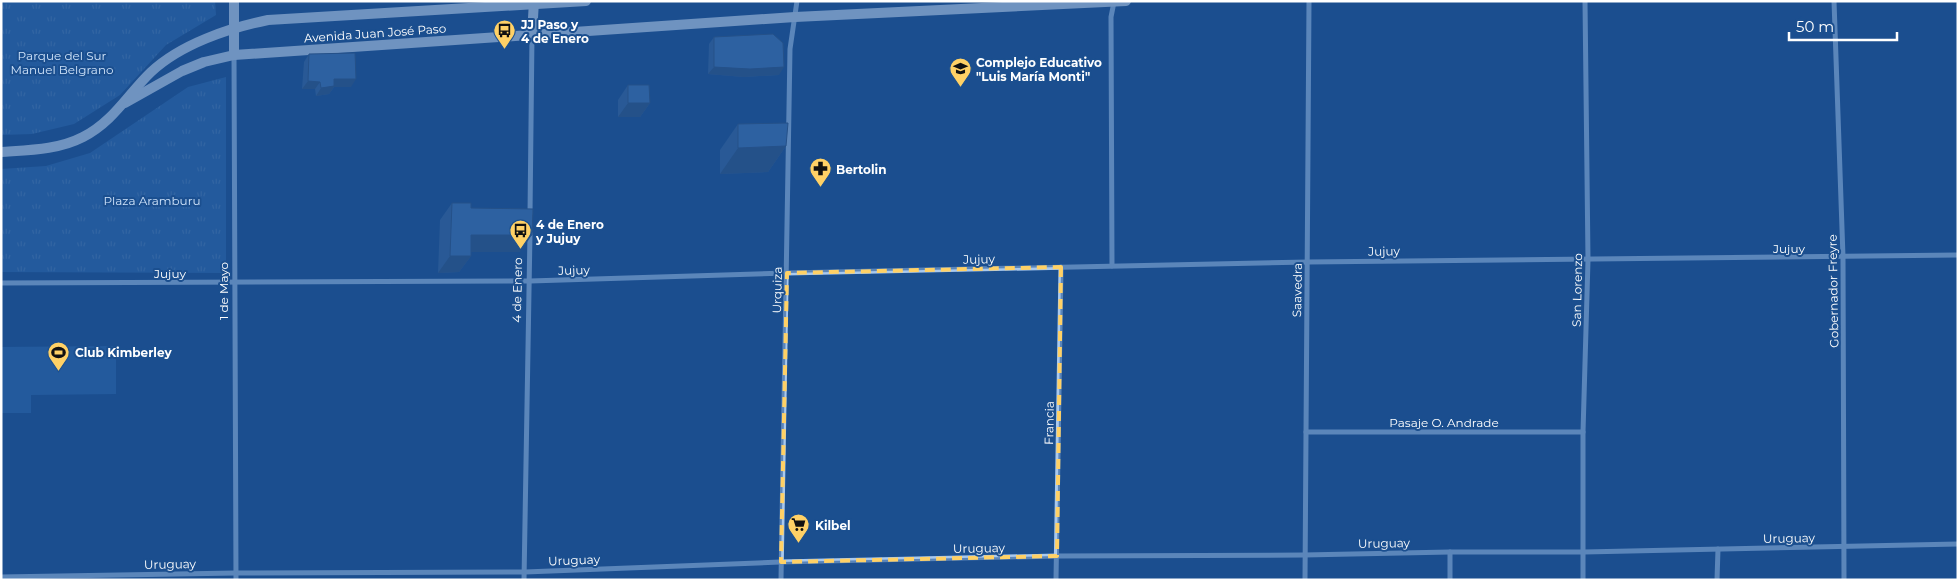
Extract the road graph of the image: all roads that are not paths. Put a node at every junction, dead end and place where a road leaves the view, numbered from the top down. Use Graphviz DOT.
graph roads {
  1 [pos="234,1"];
  2 [pos="586,1"];
  3 [pos="797,1"];
  4 [pos="1126,1"];
  5 [pos="1309,1"];
  6 [pos="1585,1"];
  7 [pos="1834,1"];
  8 [pos="1115,2"];
  9 [pos="534,3"];
  10 [pos="795,17"];
  11 [pos="235,27"];
  12 [pos="532,35"];
  13 [pos="234,55"];
  14 [pos="125,103"];
  15 [pos="1,152"];
  16 [pos="530,221"];
  17 [pos="530,231"];
  18 [pos="1958,255"];
  19 [pos="1843,257"];
  20 [pos="1588,260"];
  21 [pos="1308,262"];
  22 [pos="1112,266"];
  23 [pos="1061,267"];
  24 [pos="787,273"];
  25 [pos="530,281"];
  26 [pos="235,282"];
  27 [pos="1,283"];
  28 [pos="1306,432"];
  29 [pos="1583,432"];
  30 [pos="1958,544"];
  31 [pos="1844,548"];
  32 [pos="1718,549"];
  33 [pos="1450,552"];
  34 [pos="1584,552"];
  35 [pos="1304,555"];
  36 [pos="1057,556"];
  37 [pos="781,562"];
  38 [pos="525,572"];
  39 [pos="236,573"];
  40 [pos="1,577"];
  41 [pos="236,580"];
  42 [pos="524,580"];
  43 [pos="781,580"];
  44 [pos="1056,580"];
  45 [pos="1305,580"];
  46 [pos="1450,580"];
  47 [pos="1583,580"];
  48 [pos="1717,580"];
  49 [pos="1844,580"];
  1 -- 11 [label="main road, 1 de Mayo"];
  2 -- 9 [label="main road, Avenida Juan José Paso"];
  3 -- 10 [label="street, Urquiza"];
  4 -- 8 [label="main road, Avenida Juan José Paso"];
  5 -- 21 [label="street, Saavedra"];
  6 -- 20 [label="street, San Lorenzo"];
  7 -- 19 [label="street, Gobernador Freyre"];
  8 -- 10 [label="main road, Avenida Juan José Paso"];
  8 -- 22 [label="street"];
  9 -- 11 [label="main road, Avenida Juan José Paso"];
  9 -- 12 [label="main road"];
  10 -- 12 [label="main road, Avenida Juan José Paso"];
  10 -- 24 [label="street, Urquiza"];
  11 -- 13 [label="main road, 1 de Mayo"];
  11 -- 14 [label="main road, Avenida Juan José Paso"];
  12 -- 13 [label="main road, Avenida Juan José Paso"];
  12 -- 16 [label="street"];
  13 -- 14 [label="main road, Avenida Juan José Paso"];
  13 -- 26 [label="street, 1 de Mayo"];
  14 -- 15 [label="main road"];
  17 -- 25 [label="street, 4 de Enero"];
  18 -- 19 [label="street, Jujuy"];
  19 -- 20 [label="street, Jujuy"];
  19 -- 31 [label="street, Gobernador Freyre"];
  20 -- 21 [label="street, Jujuy"];
  20 -- 29 [label="street, San Lorenzo"];
  21 -- 22 [label="street, Jujuy"];
  21 -- 28 [label="street, Saavedra"];
  22 -- 23 [label="street, Jujuy"];
  23 -- 24 [label="street, Jujuy"];
  23 -- 36 [label="street, Francia"];
  24 -- 25 [label="street, Jujuy"];
  24 -- 37 [label="street, Urquiza"];
  25 -- 26 [label="street, Jujuy"];
  25 -- 38 [label="street, 4 de Enero"];
  26 -- 27 [label="street, Jujuy"];
  26 -- 39 [label="street, 1 de Mayo"];
  28 -- 29 [label="street, Pasaje O. Andrade"];
  28 -- 35 [label="street, Saavedra"];
  29 -- 34 [label="street, San Lorenzo"];
  30 -- 31 [label="street, Uruguay"];
  31 -- 32 [label="street, Uruguay"];
  31 -- 49 [label="street, Gobernador Freyre"];
  32 -- 34 [label="street, Uruguay"];
  32 -- 48 [label="street"];
  33 -- 34 [label="street, Uruguay"];
  33 -- 35 [label="street, Uruguay"];
  33 -- 46 [label="street"];
  34 -- 47 [label="street, San Lorenzo"];
  35 -- 36 [label="street, Uruguay"];
  35 -- 45 [label="street, Saavedra"];
  36 -- 37 [label="street, Uruguay"];
  36 -- 44 [label="street, Francia"];
  37 -- 38 [label="street, Uruguay"];
  37 -- 43 [label="street, Urquiza"];
  38 -- 39 [label="street, Uruguay"];
  38 -- 42 [label="street, 4 de Enero"];
  39 -- 40 [label="street, Uruguay"];
  39 -- 41 [label="street, 1 de Mayo"];
}
